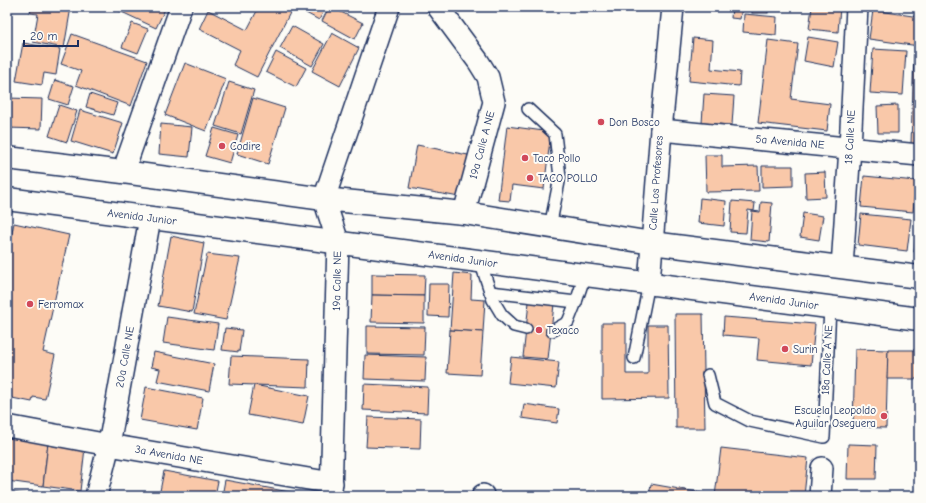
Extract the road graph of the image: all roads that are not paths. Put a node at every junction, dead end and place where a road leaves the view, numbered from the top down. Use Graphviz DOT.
graph roads {
  1 [pos="181,7"];
  2 [pos="390,7"];
  3 [pos="438,7"];
  4 [pos="673,7"];
  5 [pos="857,7"];
  6 [pos="528,109"];
  7 [pos="661,130"];
  8 [pos="850,148"];
  9 [pos="919,155"];
  10 [pos="7,158"];
  11 [pos="123,172"];
  12 [pos="7,199"];
  13 [pos="324,199"];
  14 [pos="464,214"];
  15 [pos="150,218"];
  16 [pos="550,226"];
  17 [pos="338,242"];
  18 [pos="652,243"];
  19 [pos="480,261"];
  20 [pos="842,267"];
  21 [pos="585,275"];
  22 [pos="919,278"];
  23 [pos="649,284"];
  24 [pos="490,292"];
  25 [pos="576,302"];
  26 [pos="830,307"];
  27 [pos="919,319"];
  28 [pos="526,329"];
  29 [pos="552,331"];
  30 [pos="634,358"];
  31 [pos="708,375"];
  32 [pos="7,426"];
  33 [pos="108,445"];
  34 [pos="822,468"];
  35 [pos="332,489"];
  36 [pos="96,496"];
  37 [pos="820,496"];
  1 -- 11 [label="street"];
  2 -- 13 [label="street"];
  3 -- 14 [label="street, 19a Calle A NE"];
  4 -- 7 [label="street, Calle Los Profesores"];
  5 -- 8 [label="street, 18 Calle NE"];
  6 -- 16 [label="lane"];
  7 -- 8 [label="street, 5a Avenida NE"];
  7 -- 18 [label="street, Calle Los Profesores"];
  8 -- 9 [label="street, 5a Avenida NE"];
  8 -- 20 [label="street, 18 Calle NE"];
  10 -- 11 [label="main road"];
  11 -- 13 [label="main road"];
  12 -- 15 [label="main road, Avenida Junior"];
  13 -- 14 [label="main road"];
  13 -- 17 [label="street, 19a Calle NE"];
  14 -- 16 [label="main road"];
  15 -- 17 [label="main road, Avenida Junior"];
  15 -- 33 [label="street, 20a Calle NE"];
  16 -- 18 [label="main road"];
  17 -- 19 [label="main road, Avenida Junior"];
  17 -- 35 [label="street, 19a Calle NE"];
  18 -- 20 [label="main road"];
  18 -- 23 [label="street, Calle Los Profesores"];
  19 -- 21 [label="main road, Avenida Junior"];
  19 -- 24 [label="lane"];
  20 -- 22 [label="main road"];
  21 -- 23 [label="main road, Avenida Junior"];
  21 -- 25 [label="lane"];
  23 -- 26 [label="main road, Avenida Junior"];
  23 -- 30 [label="lane, Calle Los Profesores"];
  24 -- 25 [label="lane"];
  24 -- 28 [label="lane"];
  25 -- 29 [label="lane"];
  26 -- 27 [label="main road, Avenida Junior"];
  26 -- 31 [label="lane, 18a Calle A NE"];
  32 -- 33 [label="street, 3a Avenida NE"];
  33 -- 35 [label="street, 3a Avenida NE"];
  33 -- 36 [label="street, 20a Calle NE"];
  34 -- 37 [label="street"];
}
